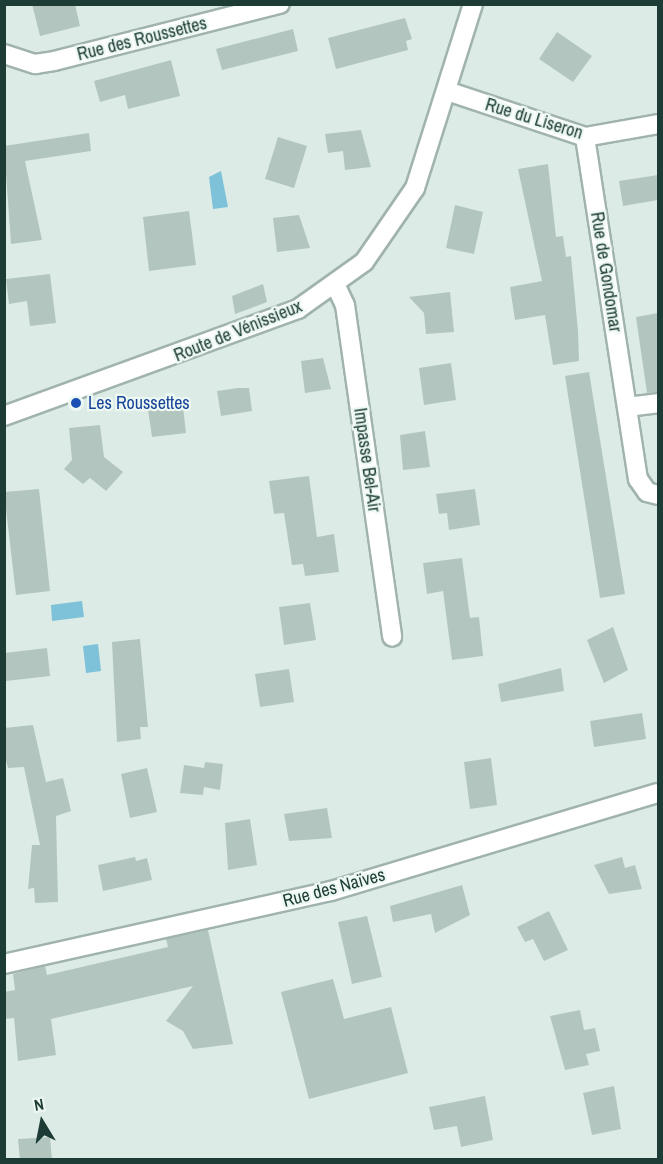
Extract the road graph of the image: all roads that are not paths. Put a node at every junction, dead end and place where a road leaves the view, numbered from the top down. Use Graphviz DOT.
graph roads {
  1 [pos="280,4"];
  2 [pos="470,5"];
  3 [pos="4,54"];
  4 [pos="447,91"];
  5 [pos="658,124"];
  6 [pos="585,137"];
  7 [pos="336,286"];
  8 [pos="658,403"];
  9 [pos="627,407"];
  10 [pos="4,416"];
  11 [pos="658,495"];
  12 [pos="392,637"];
  13 [pos="658,793"];
  14 [pos="4,964"];
  1 -- 3 [label="street, Rue des Roussettes"];
  2 -- 4 [label="street, Route de Vénissieux"];
  4 -- 6 [label="street, Rue du Liseron"];
  4 -- 7 [label="street, Route de Vénissieux"];
  5 -- 6 [label="street, Rue du Liseron"];
  6 -- 9 [label="street, Rue de Gondomar"];
  7 -- 10 [label="street, Route de Vénissieux"];
  7 -- 12 [label="street, Impasse Bel-Air"];
  8 -- 9 [label="street"];
  9 -- 11 [label="street, Rue de Gondomar"];
  13 -- 14 [label="street, Rue des Naïves"];
}
